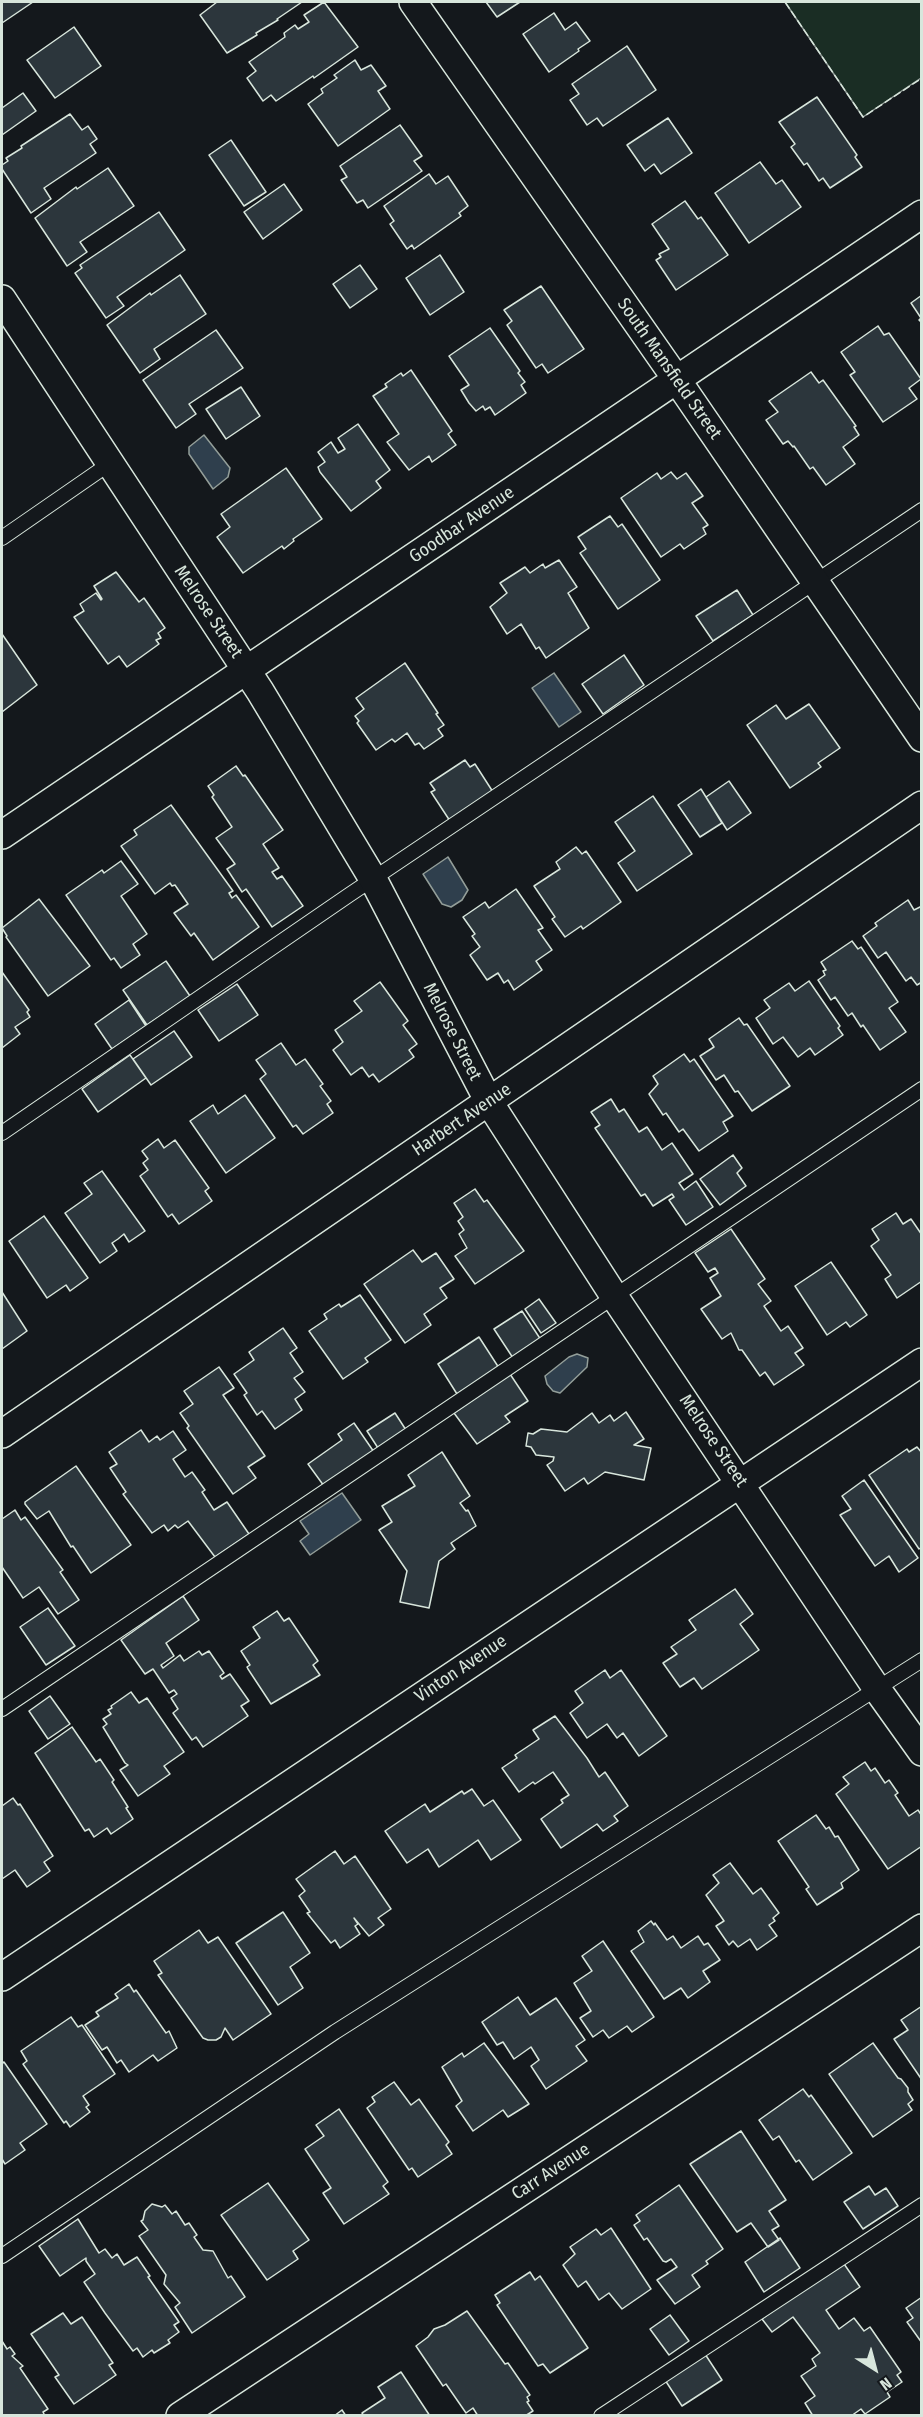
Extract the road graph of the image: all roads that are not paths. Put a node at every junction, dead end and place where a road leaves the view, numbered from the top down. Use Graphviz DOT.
graph roads {
  1 [pos="413,2"];
  2 [pos="921,214"];
  3 [pos="2,299"];
  4 [pos="677,380"];
  5 [pos="109,464"];
  6 [pos="921,510"];
  7 [pos="2,538"];
  8 [pos="815,582"];
  9 [pos="247,670"];
  10 [pos="921,738"];
  11 [pos="921,805"];
  12 [pos="2,835"];
  13 [pos="373,879"];
  14 [pos="921,1089"];
  15 [pos="489,1102"];
  16 [pos="2,1133"];
  17 [pos="614,1296"];
  18 [pos="921,1362"];
  19 [pos="2,1434"];
  20 [pos="740,1482"];
  21 [pos="921,1660"];
  22 [pos="877,1689"];
  23 [pos="2,1709"];
  24 [pos="921,1752"];
  25 [pos="921,1928"];
  26 [pos="2,1977"];
  27 [pos="921,2205"];
  28 [pos="2,2256"];
  29 [pos="180,2415"];
  30 [pos="601,2415"];
  1 -- 4 [label="street, South Mansfield Street"];
  2 -- 4 [label="street, Goodbar Avenue"];
  3 -- 5 [label="street, Melrose Street"];
  4 -- 8 [label="street, South Mansfield Street"];
  4 -- 9 [label="street, Goodbar Avenue"];
  5 -- 7 [label="lane"];
  5 -- 9 [label="street, Melrose Street"];
  6 -- 8 [label="lane"];
  8 -- 10 [label="street, South Mansfield Street"];
  8 -- 13 [label="lane"];
  9 -- 12 [label="street, Goodbar Avenue"];
  9 -- 13 [label="street, Melrose Street"];
  11 -- 15 [label="street, Harbert Avenue"];
  13 -- 15 [label="street, Melrose Street"];
  13 -- 16 [label="lane"];
  14 -- 17 [label="lane"];
  15 -- 17 [label="street, Melrose Street"];
  15 -- 19 [label="street, Harbert Avenue"];
  17 -- 20 [label="street, Melrose Street"];
  17 -- 23 [label="lane"];
  18 -- 20 [label="street, Vinton Avenue"];
  20 -- 22 [label="street, Melrose Street"];
  20 -- 26 [label="street, Vinton Avenue"];
  21 -- 22 [label="lane"];
  22 -- 24 [label="street, Melrose Street"];
  22 -- 28 [label="lane"];
  25 -- 29 [label="street, Carr Avenue"];
  27 -- 30 [label="lane"];
}
